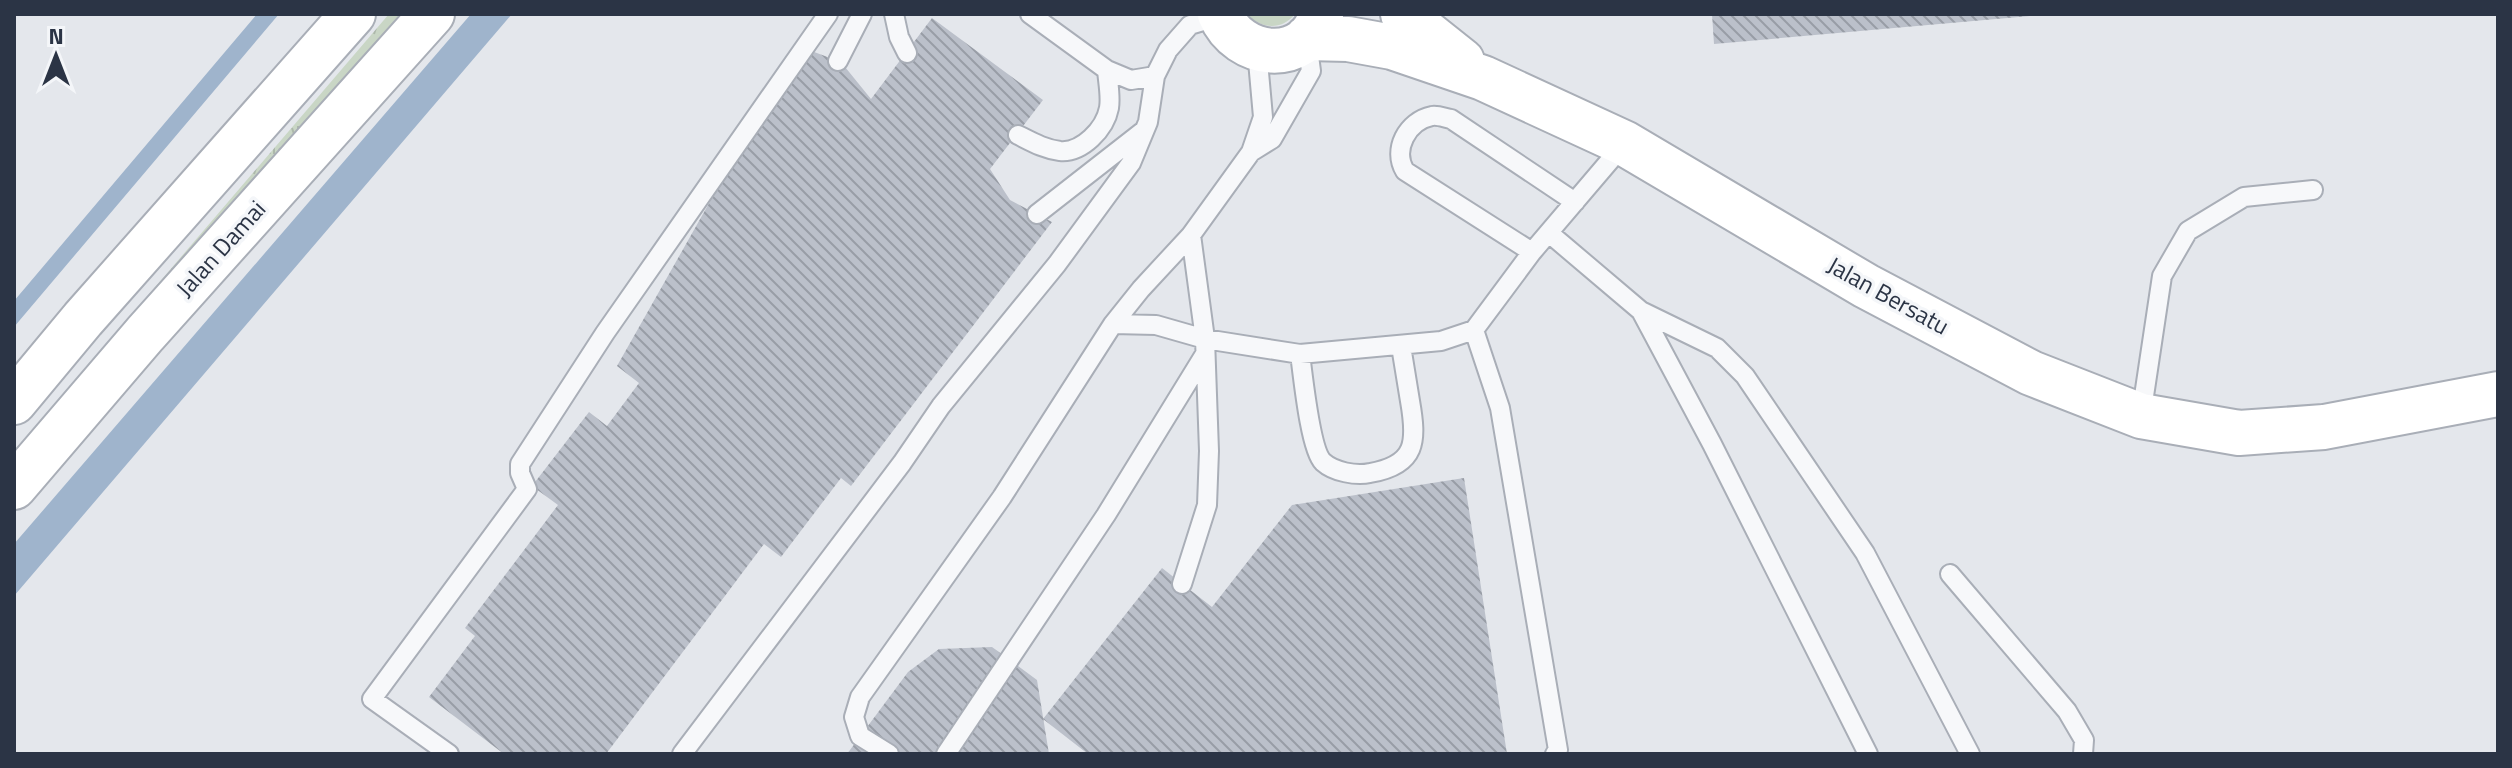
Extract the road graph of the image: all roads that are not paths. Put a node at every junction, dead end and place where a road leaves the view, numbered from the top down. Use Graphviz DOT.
graph roads {
  1 [pos="353,14"];
  2 [pos="432,14"];
  3 [pos="828,14"];
  4 [pos="862,14"];
  5 [pos="894,14"];
  6 [pos="1030,14"];
  7 [pos="1403,14"];
  8 [pos="1220,15"];
  9 [pos="1314,26"];
  10 [pos="1257,50"];
  11 [pos="907,53"];
  12 [pos="838,61"];
  13 [pos="1107,70"];
  14 [pos="1155,76"];
  15 [pos="1483,78"];
  16 [pos="1144,131"];
  17 [pos="1018,135"];
  18 [pos="1624,143"];
  19 [pos="1251,152"];
  20 [pos="2313,190"];
  21 [pos="1575,202"];
  22 [pos="1037,214"];
  23 [pos="1549,233"];
  24 [pos="1191,235"];
  25 [pos="1532,252"];
  26 [pos="1641,311"];
  27 [pos="1113,324"];
  28 [pos="1474,330"];
  29 [pos="1205,346"];
  30 [pos="1401,346"];
  31 [pos="1300,354"];
  32 [pos="2498,394"];
  33 [pos="14,402"];
  34 [pos="2141,416"];
  35 [pos="14,487"];
  36 [pos="1950,574"];
  37 [pos="1182,584"];
  38 [pos="449,754"];
  39 [pos="682,754"];
  40 [pos="889,754"];
  41 [pos="946,754"];
  42 [pos="1555,754"];
  43 [pos="1868,754"];
  44 [pos="1970,754"];
  45 [pos="2083,754"];
  1 -- 33 [label="street"];
  2 -- 35 [label="street, Jalan Damai"];
  3 -- 38 [label="lane"];
  4 -- 12 [label="lane"];
  5 -- 11 [label="lane"];
  6 -- 13 [label="lane"];
  7 -- 15 [label="street"];
  8 -- 10 [label="street"];
  8 -- 14 [label="lane"];
  9 -- 10 [label="street"];
  9 -- 15 [label="street, Jalan Bersatu"];
  9 -- 19 [label="lane"];
  10 -- 19 [label="lane"];
  13 -- 14 [label="lane"];
  13 -- 17 [label="lane"];
  14 -- 16 [label="lane"];
  15 -- 18 [label="street, Jalan Bersatu"];
  16 -- 22 [label="lane"];
  16 -- 39 [label="lane"];
  18 -- 21 [label="lane"];
  18 -- 34 [label="street, Jalan Bersatu"];
  19 -- 24 [label="lane"];
  20 -- 34 [label="lane"];
  21 -- 23 [label="lane"];
  21 -- 25 [label="lane"];
  23 -- 25 [label="lane"];
  23 -- 26 [label="lane"];
  24 -- 27 [label="lane"];
  24 -- 29 [label="lane"];
  25 -- 28 [label="lane"];
  26 -- 43 [label="lane"];
  26 -- 44 [label="lane"];
  27 -- 29 [label="lane"];
  27 -- 40 [label="lane"];
  28 -- 30 [label="lane"];
  28 -- 42 [label="lane"];
  29 -- 31 [label="lane"];
  29 -- 37 [label="lane"];
  29 -- 41 [label="lane"];
  30 -- 31 [label="lane"];
  30 -- 31 [label="lane"];
  32 -- 34 [label="street, Jalan Bersatu"];
  36 -- 45 [label="lane"];
}
